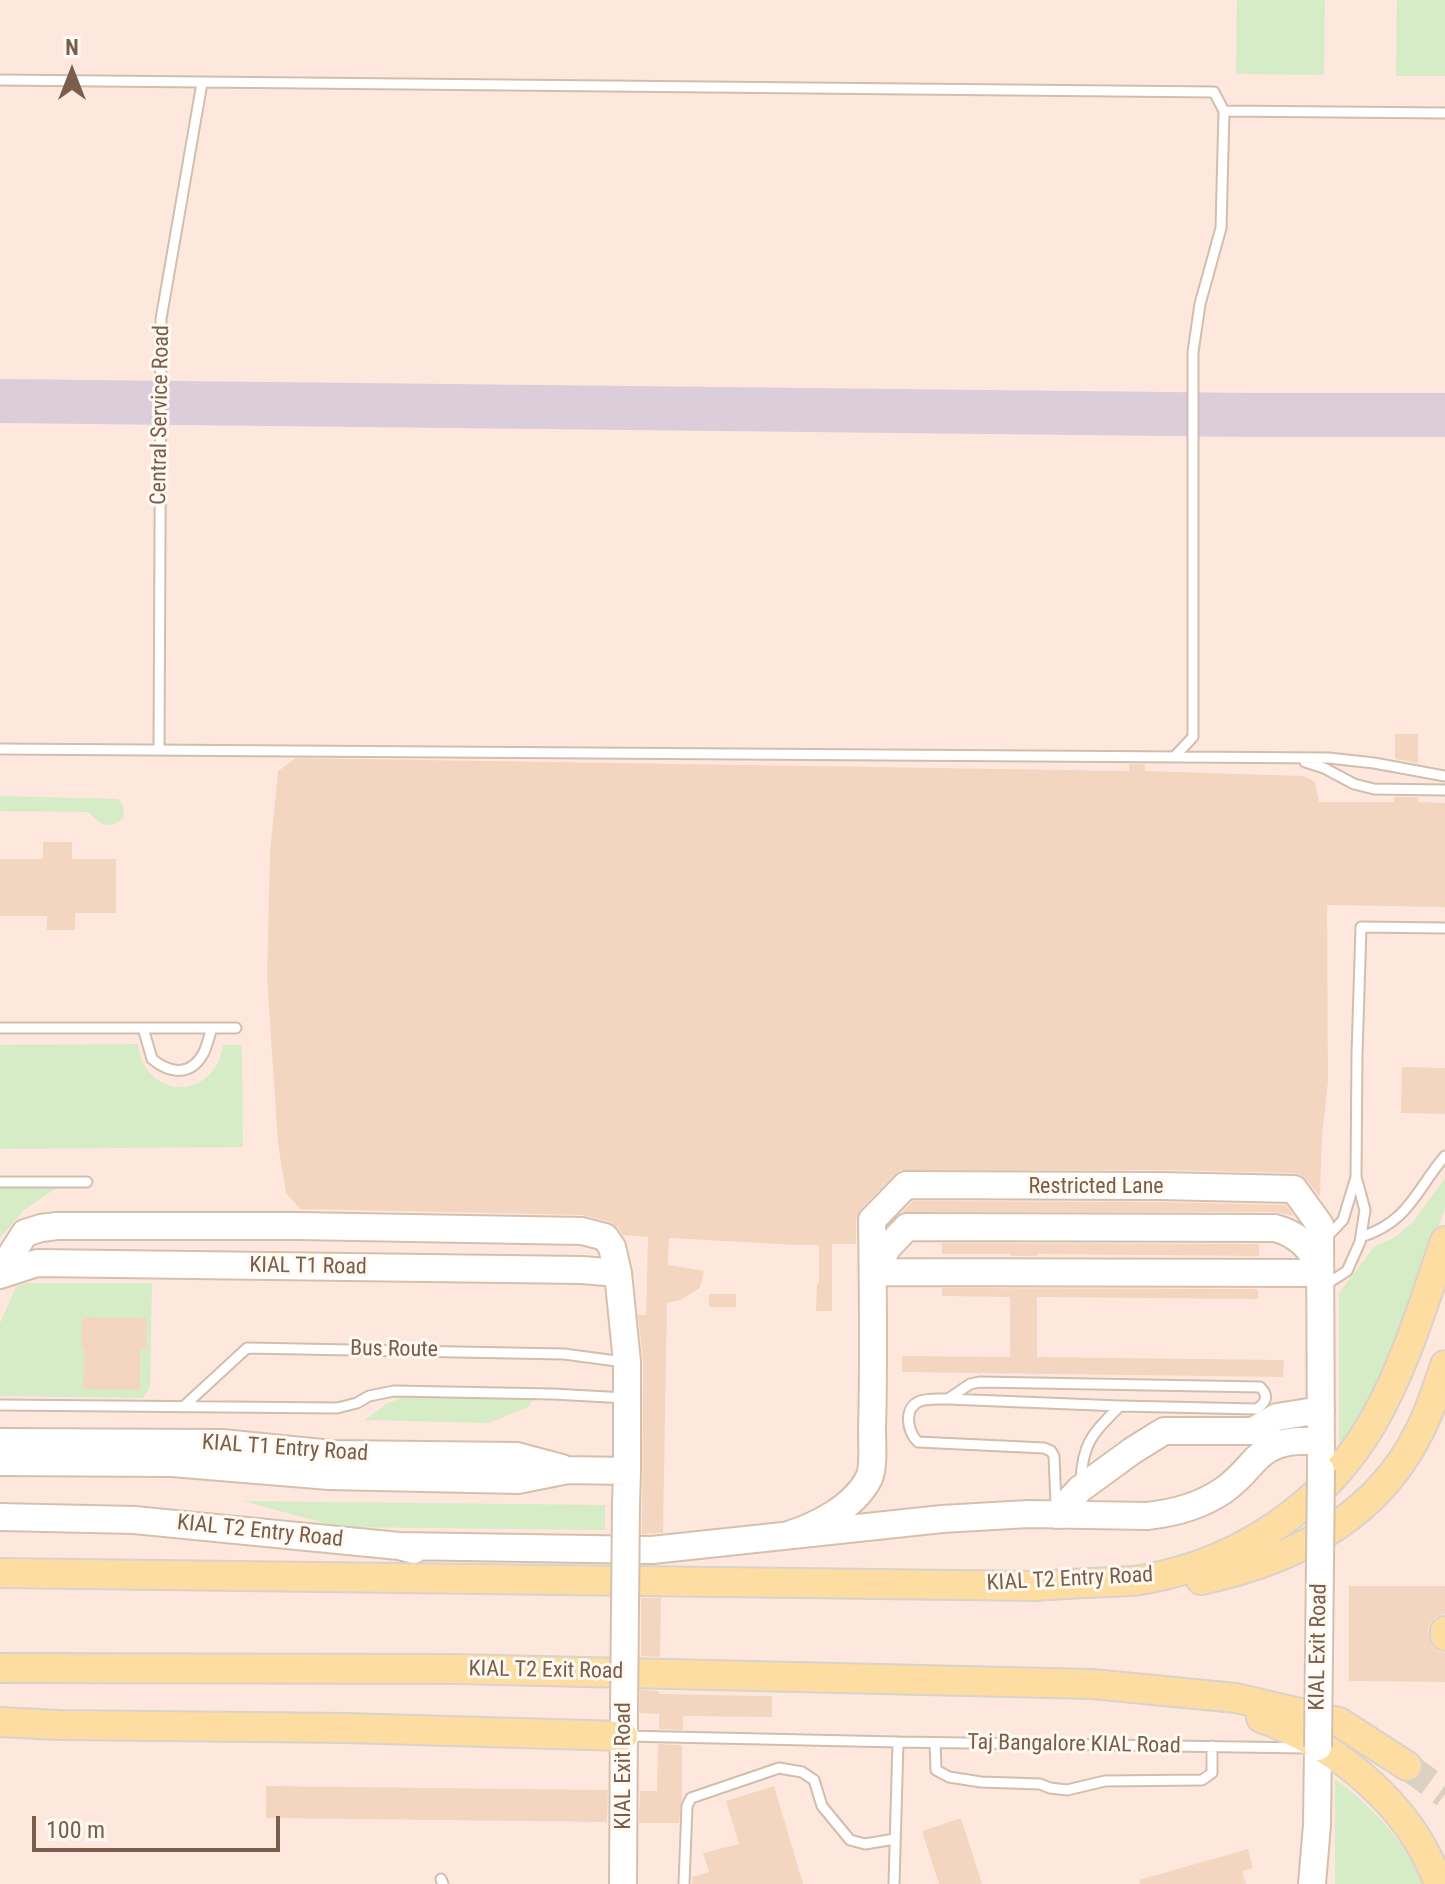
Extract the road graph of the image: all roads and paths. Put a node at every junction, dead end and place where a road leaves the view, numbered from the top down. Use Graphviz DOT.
graph roads {
  1 [pos="0,80"];
  2 [pos="202,83"];
  3 [pos="1224,111"];
  4 [pos="1445,113"];
  5 [pos="0,749"];
  6 [pos="159,750"];
  7 [pos="1174,757"];
  8 [pos="1290,758"];
  9 [pos="1445,776"];
  10 [pos="1445,790"];
  11 [pos="1445,928"];
  12 [pos="0,1028"];
  13 [pos="143,1028"];
  14 [pos="212,1028"];
  15 [pos="236,1028"];
  16 [pos="1445,1156"];
  17 [pos="1356,1177"];
  18 [pos="0,1182"];
  19 [pos="87,1182"];
  20 [pos="1361,1237"];
  21 [pos="1445,1241"];
  22 [pos="1320,1244"];
  23 [pos="615,1260"];
  24 [pos="873,1272"];
  25 [pos="0,1273"];
  26 [pos="1320,1280"];
  27 [pos="627,1362"];
  28 [pos="1445,1365"];
  29 [pos="627,1398"];
  30 [pos="948,1399"];
  31 [pos="0,1405"];
  32 [pos="1120,1406"];
  33 [pos="183,1407"];
  34 [pos="1321,1410"];
  35 [pos="1321,1441"];
  36 [pos="0,1442"];
  37 [pos="0,1462"];
  38 [pos="568,1470"];
  39 [pos="627,1471"];
  40 [pos="1080,1489"];
  41 [pos="1056,1515"];
  42 [pos="0,1517"];
  43 [pos="785,1536"];
  44 [pos="399,1546"];
  45 [pos="652,1550"];
  46 [pos="0,1573"];
  47 [pos="515,1581"];
  48 [pos="1037,1586"];
  49 [pos="0,1668"];
  50 [pos="1092,1684"];
  51 [pos="0,1722"];
  52 [pos="624,1723"];
  53 [pos="898,1742"];
  54 [pos="935,1743"];
  55 [pos="1212,1746"];
  56 [pos="1318,1748"];
  57 [pos="1407,1766"];
  58 [pos="895,1839"];
  59 [pos="623,1884"];
  60 [pos="684,1884"];
  61 [pos="894,1884"];
  62 [pos="1312,1884"];
  63 [pos="1439,1884"];
  1 -- 2 [label="lane"];
  2 -- 3 [label="lane"];
  2 -- 6 [label="lane, Central Service Road"];
  3 -- 4 [label="lane"];
  3 -- 7 [label="lane"];
  5 -- 6 [label="lane"];
  6 -- 7 [label="lane"];
  7 -- 8 [label="lane"];
  8 -- 9 [label="lane"];
  8 -- 10 [label="lane"];
  11 -- 17 [label="lane"];
  12 -- 13 [label="lane"];
  13 -- 14 [label="lane"];
  13 -- 14 [label="lane"];
  14 -- 15 [label="lane"];
  16 -- 20 [label="lane"];
  17 -- 20 [label="lane"];
  17 -- 22 [label="lane"];
  18 -- 19 [label="lane"];
  20 -- 26 [label="lane"];
  21 -- 48 [label="main road, KIAL T2 Entry Road"];
  22 -- 24 [label="main road, Restricted Lane"];
  22 -- 26 [label="main road, Restricted Lane"];
  23 -- 25 [label="main road, KIAL T1 Road"];
  23 -- 25 [label="main road, KIAL T1 Road"];
  23 -- 27 [label="main road"];
  24 -- 26 [label="main road"];
  24 -- 26 [label="main road"];
  24 -- 43 [label="main road"];
  26 -- 34 [label="main road, Restricted Lane"];
  27 -- 29 [label="main road"];
  27 -- 33 [label="lane, Bus Route"];
  28 -- 48 [label="main road"];
  29 -- 33 [label="lane, Bus Route"];
  29 -- 39 [label="main road"];
  30 -- 32 [label="lane"];
  30 -- 32 [label="lane"];
  30 -- 41 [label="lane"];
  31 -- 33 [label="lane, Bus Route"];
  32 -- 40 [label="lane"];
  34 -- 35 [label="main road, KIAL Exit Road"];
  34 -- 40 [label="main road"];
  35 -- 41 [label="main road"];
  35 -- 56 [label="main road, KIAL Exit Road, bridge"];
  36 -- 38 [label="main road, KIAL T1 Entry Road"];
  37 -- 38 [label="main road, KIAL T1 Entry Road"];
  38 -- 39 [label="main road, KIAL T1 Entry Road"];
  39 -- 52 [label="main road, KIAL Exit Road, bridge"];
  40 -- 41 [label="main road"];
  41 -- 43 [label="main road"];
  42 -- 44 [label="main road, KIAL T2 Entry Road"];
  43 -- 45 [label="main road"];
  44 -- 45 [label="main road"];
  44 -- 47 [label="main road, KIAL T2 Entry Road"];
  45 -- 47 [label="main road, KIAL T2 Entry Road"];
  46 -- 47 [label="main road, KIAL T2 Entry Road"];
  47 -- 48 [label="main road, KIAL T2 Entry Road"];
  49 -- 50 [label="main road, KIAL T2 Exit Road"];
  50 -- 57 [label="main road, KIAL T2 Exit Road"];
  50 -- 63 [label="main road, KIAL T2 Exit Road"];
  51 -- 52 [label="main road"];
  52 -- 53 [label="lane, Taj Bangalore KIAL Road"];
  52 -- 59 [label="main road, KIAL Exit Road"];
  53 -- 54 [label="lane, Taj Bangalore KIAL Road"];
  53 -- 58 [label="lane"];
  54 -- 55 [label="lane, Taj Bangalore KIAL Road"];
  54 -- 55 [label="lane, Taj Bangalore KIAL Road"];
  55 -- 56 [label="lane, Taj Bangalore KIAL Road"];
  56 -- 62 [label="main road, KIAL Exit Road"];
  58 -- 60 [label="lane"];
  58 -- 61 [label="lane"];
}
